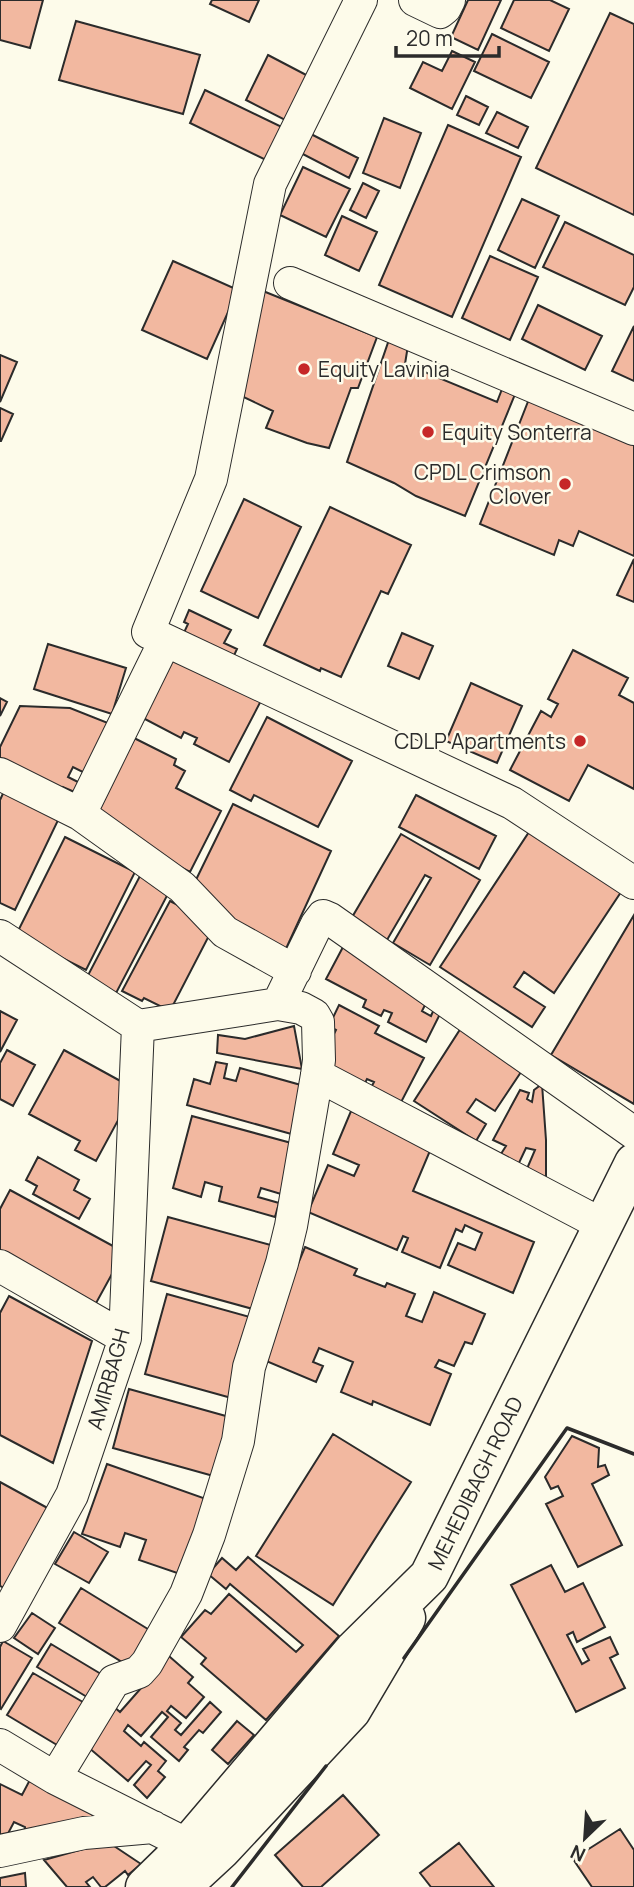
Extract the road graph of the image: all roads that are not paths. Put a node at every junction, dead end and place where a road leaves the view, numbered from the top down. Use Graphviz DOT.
graph roads {
  1 [pos="361,0"];
  2 [pos="415,0"];
  3 [pos="449,0"];
  4 [pos="290,283"];
  5 [pos="634,429"];
  6 [pos="165,641"];
  7 [pos="0,774"];
  8 [pos="80,814"];
  9 [pos="634,883"];
  10 [pos="0,936"];
  11 [pos="295,971"];
  12 [pos="278,1004"];
  13 [pos="138,1026"];
  14 [pos="317,1075"];
  15 [pos="634,1133"];
  16 [pos="634,1163"];
  17 [pos="603,1225"];
  18 [pos="0,1266"];
  19 [pos="125,1338"];
  20 [pos="429,1576"];
  21 [pos="2,1617"];
  22 [pos="0,1745"];
  23 [pos="55,1778"];
  24 [pos="153,1827"];
  25 [pos="188,1845"];
  26 [pos="0,1851"];
  27 [pos="145,1887"];
  28 [pos="181,1887"];
  1 -- 6 [label="street"];
  2 -- 3 [label="street"];
  4 -- 5 [label="street"];
  6 -- 8 [label="street"];
  6 -- 9 [label="street"];
  7 -- 8 [label="street"];
  8 -- 11 [label="street"];
  10 -- 13 [label="street"];
  11 -- 12 [label="street"];
  11 -- 15 [label="street"];
  12 -- 13 [label="street"];
  12 -- 14 [label="street"];
  13 -- 19 [label="street, AMIRBAGH"];
  14 -- 17 [label="street"];
  14 -- 23 [label="street"];
  16 -- 17 [label="main road, MEHEDIBAGH ROAD"];
  17 -- 20 [label="main road, MEHEDIBAGH ROAD"];
  18 -- 19 [label="street"];
  19 -- 21 [label="street, AMIRBAGH"];
  20 -- 25 [label="main road, MEHEDIBAGH ROAD"];
  20 -- 28 [label="main road"];
  22 -- 23 [label="street"];
  23 -- 24 [label="street"];
  24 -- 25 [label="street"];
  24 -- 26 [label="street"];
  25 -- 27 [label="main road, MEHEDIBAGH ROAD"];
}
